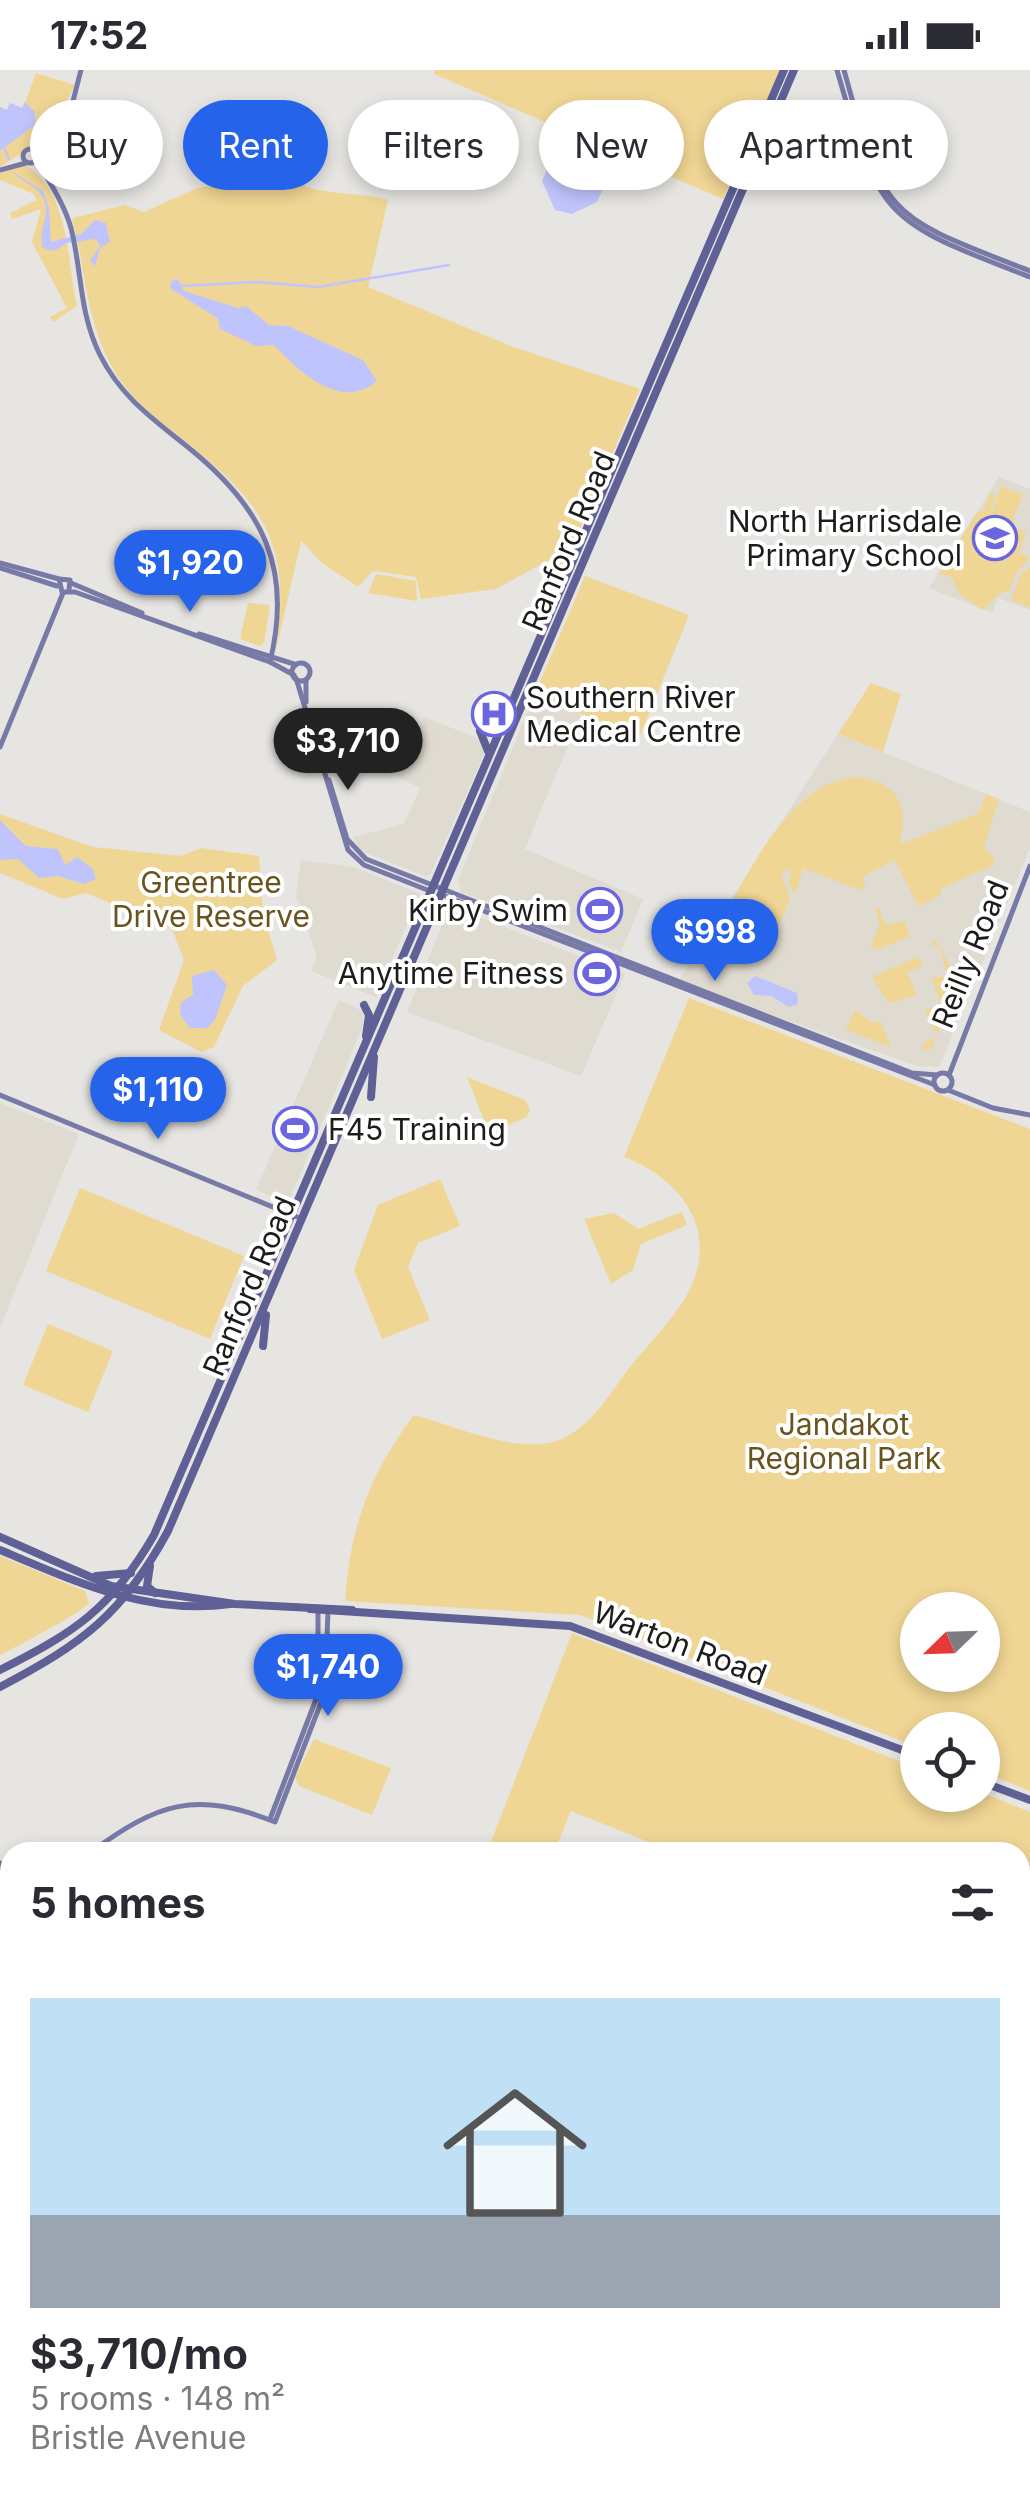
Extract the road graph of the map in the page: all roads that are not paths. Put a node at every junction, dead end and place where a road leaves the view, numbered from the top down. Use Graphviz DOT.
graph roads {
  1 [pos="81,70"];
  2 [pos="784,70"];
  3 [pos="794,70"];
  4 [pos="841,70"];
  5 [pos="73,100"];
  6 [pos="30,150"];
  7 [pos="23,155"];
  8 [pos="30,158"];
  9 [pos="30,161"];
  10 [pos="13,165"];
  11 [pos="0,170"];
  12 [pos="52,190"];
  13 [pos="1030,274"];
  14 [pos="0,566"];
  15 [pos="62,588"];
  16 [pos="267,659"];
  17 [pos="294,664"];
  18 [pos="295,677"];
  19 [pos="306,681"];
  20 [pos="480,732"];
  21 [pos="0,746"];
  22 [pos="487,761"];
  23 [pos="1030,866"];
  24 [pos="437,890"];
  25 [pos="364,1006"];
  26 [pos="814,1038"];
  27 [pos="367,1040"];
  28 [pos="374,1053"];
  29 [pos="945,1076"];
  30 [pos="935,1085"];
  31 [pos="948,1090"];
  32 [pos="961,1092"];
  33 [pos="0,1096"];
  34 [pos="371,1097"];
  35 [pos="1030,1114"];
  36 [pos="292,1214"];
  37 [pos="302,1219"];
  38 [pos="267,1300"];
  39 [pos="263,1346"];
  40 [pos="197,1465"];
  41 [pos="173,1494"];
  42 [pos="0,1536"];
  43 [pos="0,1550"];
  44 [pos="150,1562"];
  45 [pos="132,1572"];
  46 [pos="86,1576"];
  47 [pos="94,1590"];
  48 [pos="130,1590"];
  49 [pos="119,1594"];
  50 [pos="156,1594"];
  51 [pos="235,1604"];
  52 [pos="321,1610"];
  53 [pos="84,1624"];
  54 [pos="0,1670"];
  55 [pos="0,1687"];
  56 [pos="900,1749"];
  57 [pos="1000,1789"];
  58 [pos="1030,1800"];
  59 [pos="105,1842"];
  1 -- 5 [label="street"];
  2 -- 22 [label="main road, Ranford Road"];
  3 -- 24 [label="main road, Ranford Road"];
  4 -- 13 [label="street"];
  6 -- 7 [label="street"];
  7 -- 8 [label="street"];
  7 -- 10 [label="street"];
  9 -- 10 [label="street"];
  10 -- 11 [label="street"];
  12 -- 16 [label="street"];
  14 -- 15 [label="street"];
  15 -- 16 [label="street"];
  15 -- 21 [label="street"];
  16 -- 17 [label="street"];
  16 -- 18 [label="street"];
  17 -- 18 [label="street"];
  17 -- 19 [label="street"];
  18 -- 19 [label="street"];
  18 -- 24 [label="street"];
  19 -- 24 [label="street"];
  20 -- 22 [label="main road"];
  22 -- 24 [label="main road, Ranford Road"];
  23 -- 29 [label="street, Reilly Road"];
  24 -- 26 [label="street"];
  24 -- 27 [label="main road, Ranford Road"];
  24 -- 28 [label="main road, Ranford Road"];
  25 -- 27 [label="main road"];
  26 -- 29 [label="street"];
  26 -- 30 [label="street"];
  27 -- 36 [label="main road, Ranford Road"];
  28 -- 34 [label="main road"];
  28 -- 37 [label="main road, Ranford Road"];
  29 -- 30 [label="street"];
  29 -- 31 [label="street, Reilly Road"];
  29 -- 32 [label="street"];
  30 -- 31 [label="street"];
  31 -- 32 [label="street"];
  32 -- 35 [label="street"];
  33 -- 36 [label="street"];
  36 -- 37 [label="street"];
  36 -- 41 [label="main road, Ranford Road"];
  37 -- 38 [label="main road, Ranford Road"];
  38 -- 39 [label="main road"];
  38 -- 40 [label="main road, Ranford Road"];
  40 -- 41 [label="main road"];
  40 -- 44 [label="main road, Ranford Road"];
  41 -- 45 [label="main road, Ranford Road"];
  42 -- 46 [label="main road, Warton Road"];
  43 -- 47 [label="main road, Warton Road"];
  44 -- 48 [label="main road, Ranford Road"];
  44 -- 50 [label="main road"];
  45 -- 46 [label="main road"];
  45 -- 49 [label="main road, Ranford Road"];
  46 -- 49 [label="main road, Warton Road"];
  47 -- 49 [label="main road, Warton Road"];
  47 -- 53 [label="main road"];
  48 -- 49 [label="main road, Warton Road"];
  48 -- 50 [label="main road, Warton Road"];
  49 -- 51 [label="main road, Warton Road"];
  49 -- 53 [label="main road, Ranford Road"];
  49 -- 55 [label="main road, Ranford Road"];
  50 -- 51 [label="main road, Warton Road"];
  51 -- 52 [label="main road, Warton Road"];
  52 -- 56 [label="main road, Warton Road"];
  52 -- 59 [label="street"];
  53 -- 54 [label="main road, Ranford Road"];
  57 -- 58 [label="main road"];
}
